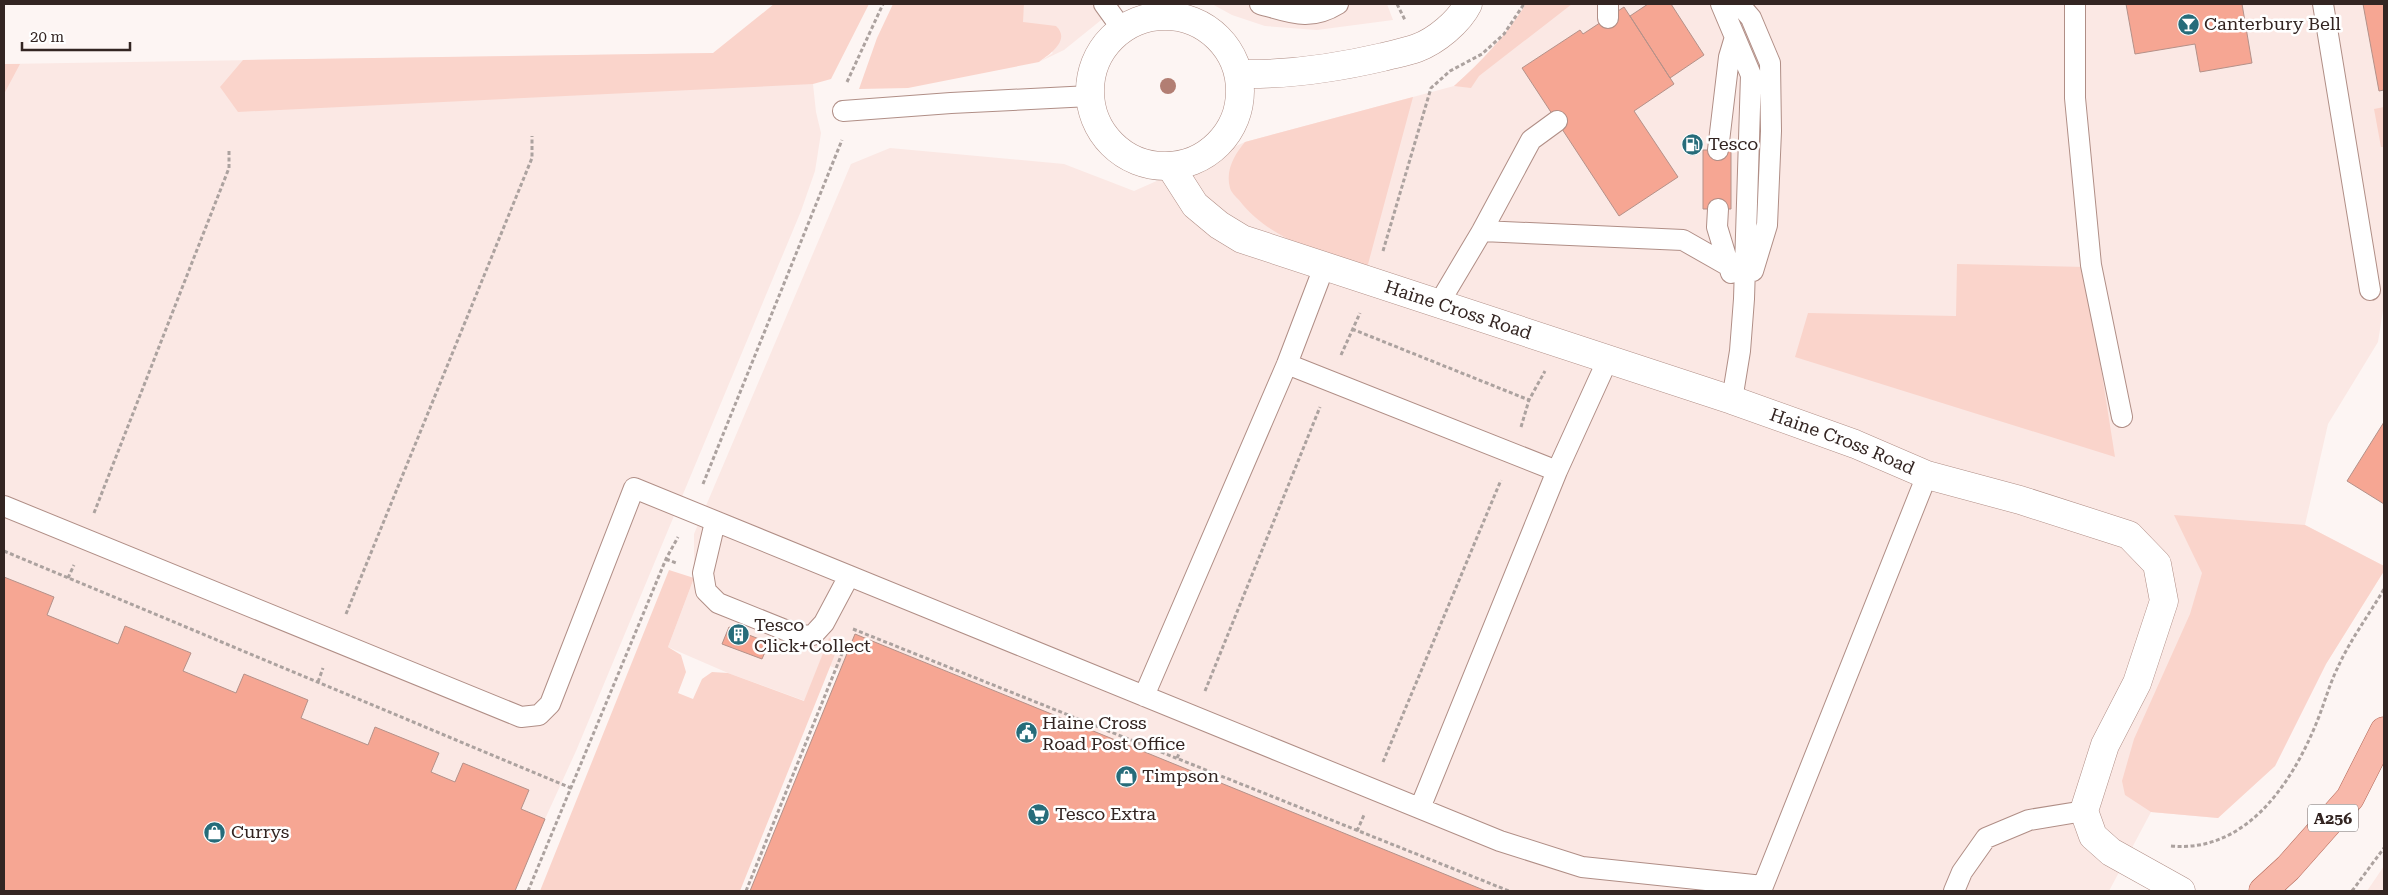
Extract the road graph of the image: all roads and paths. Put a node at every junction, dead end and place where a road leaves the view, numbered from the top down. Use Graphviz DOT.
graph roads {
  1 [pos="883,4"];
  2 [pos="1104,4"];
  3 [pos="1260,4"];
  4 [pos="1338,4"];
  5 [pos="1468,4"];
  6 [pos="1524,4"];
  7 [pos="1721,4"];
  8 [pos="1739,4"];
  9 [pos="2075,4"];
  10 [pos="2323,4"];
  11 [pos="1122,29"];
  12 [pos="1736,37"];
  13 [pos="1239,74"];
  14 [pos="842,89"];
  15 [pos="1090,96"];
  16 [pos="843,112"];
  17 [pos="1557,121"];
  18 [pos="845,132"];
  19 [pos="532,136"];
  20 [pos="229,149"];
  21 [pos="1718,150"];
  22 [pos="1170,166"];
  23 [pos="1718,209"];
  24 [pos="1482,231"];
  25 [pos="1727,265"];
  26 [pos="1324,267"];
  27 [pos="1373,284"];
  28 [pos="2370,290"];
  29 [pos="1744,299"];
  30 [pos="1438,305"];
  31 [pos="1352,329"];
  32 [pos="1560,344"];
  33 [pos="1608,358"];
  34 [pos="1287,364"];
  35 [pos="1331,381"];
  36 [pos="1529,400"];
  37 [pos="1732,400"];
  38 [pos="2122,417"];
  39 [pos="1512,454"];
  40 [pos="1557,471"];
  41 [pos="1927,475"];
  42 [pos="701,489"];
  43 [pos="4,506"];
  44 [pos="715,522"];
  45 [pos="682,531"];
  46 [pos="84,539"];
  47 [pos="4,551"];
  48 [pos="666,559"];
  49 [pos="703,573"];
  50 [pos="849,576"];
  51 [pos="68,578"];
  52 [pos="2384,589"];
  53 [pos="825,618"];
  54 [pos="852,628"];
  55 [pos="848,636"];
  56 [pos="335,641"];
  57 [pos="845,644"];
  58 [pos="318,682"];
  59 [pos="1144,696"];
  60 [pos="1195,716"];
  61 [pos="2384,731"];
  62 [pos="1177,758"];
  63 [pos="571,788"];
  64 [pos="1372,788"];
  65 [pos="1420,808"];
  66 [pos="2084,811"];
  67 [pos="2168,846"];
  68 [pos="2384,848"];
  69 [pos="528,891"];
  70 [pos="746,891"];
  71 [pos="1509,891"];
  72 [pos="1954,891"];
  73 [pos="2181,891"];
  74 [pos="2263,891"];
  75 [pos="2352,891"];
  1 -- 14 [label="path"];
  2 -- 11 [label="lane"];
  3 -- 4 [label="lane"];
  5 -- 13 [label="street"];
  6 -- 27 [label="path"];
  7 -- 12 [label="lane"];
  8 -- 29 [label="lane"];
  9 -- 38 [label="lane"];
  10 -- 28 [label="lane"];
  11 -- 13 [label="street"];
  11 -- 15 [label="street"];
  12 -- 21 [label="lane"];
  12 -- 29 [label="lane"];
  13 -- 22 [label="street"];
  15 -- 16 [label="lane"];
  15 -- 22 [label="street"];
  17 -- 24 [label="lane"];
  18 -- 42 [label="path"];
  19 -- 56 [label="path"];
  20 -- 46 [label="path"];
  22 -- 26 [label="street, Haine Cross Road"];
  23 -- 25 [label="lane"];
  24 -- 25 [label="lane"];
  24 -- 30 [label="lane"];
  25 -- 29 [label="lane"];
  26 -- 27 [label="street, Haine Cross Road"];
  26 -- 34 [label="lane"];
  27 -- 30 [label="street, Haine Cross Road"];
  27 -- 31 [label="path"];
  29 -- 37 [label="lane"];
  30 -- 32 [label="street, Haine Cross Road"];
  31 -- 35 [label="path"];
  31 -- 36 [label="path"];
  32 -- 33 [label="street, Haine Cross Road"];
  32 -- 36 [label="path"];
  33 -- 37 [label="street, Haine Cross Road"];
  33 -- 40 [label="lane"];
  34 -- 35 [label="lane"];
  34 -- 59 [label="lane"];
  35 -- 39 [label="lane"];
  35 -- 60 [label="path"];
  36 -- 39 [label="path"];
  37 -- 41 [label="street, Haine Cross Road"];
  39 -- 40 [label="lane"];
  39 -- 64 [label="path"];
  40 -- 65 [label="lane"];
  41 -- 65 [label="lane"];
  41 -- 66 [label="street, Haine Cross Road"];
  43 -- 46 [label="lane"];
  44 -- 49 [label="lane"];
  44 -- 50 [label="lane"];
  44 -- 56 [label="lane"];
  45 -- 48 [label="path"];
  46 -- 51 [label="path"];
  46 -- 56 [label="lane"];
  47 -- 51 [label="path"];
  48 -- 49 [label="path"];
  48 -- 63 [label="path"];
  49 -- 53 [label="lane"];
  50 -- 53 [label="lane"];
  50 -- 59 [label="lane"];
  51 -- 58 [label="path"];
  52 -- 67 [label="path"];
  53 -- 54 [label="path"];
  54 -- 55 [label="path"];
  54 -- 62 [label="path"];
  56 -- 58 [label="path"];
  57 -- 70 [label="path"];
  58 -- 63 [label="path"];
  59 -- 60 [label="lane"];
  60 -- 62 [label="path"];
  60 -- 64 [label="lane"];
  61 -- 74 [label="main road, A256"];
  62 -- 71 [label="path"];
  63 -- 69 [label="path"];
  64 -- 65 [label="lane"];
  66 -- 72 [label="lane"];
  66 -- 73 [label="street"];
  68 -- 75 [label="path"];
}
